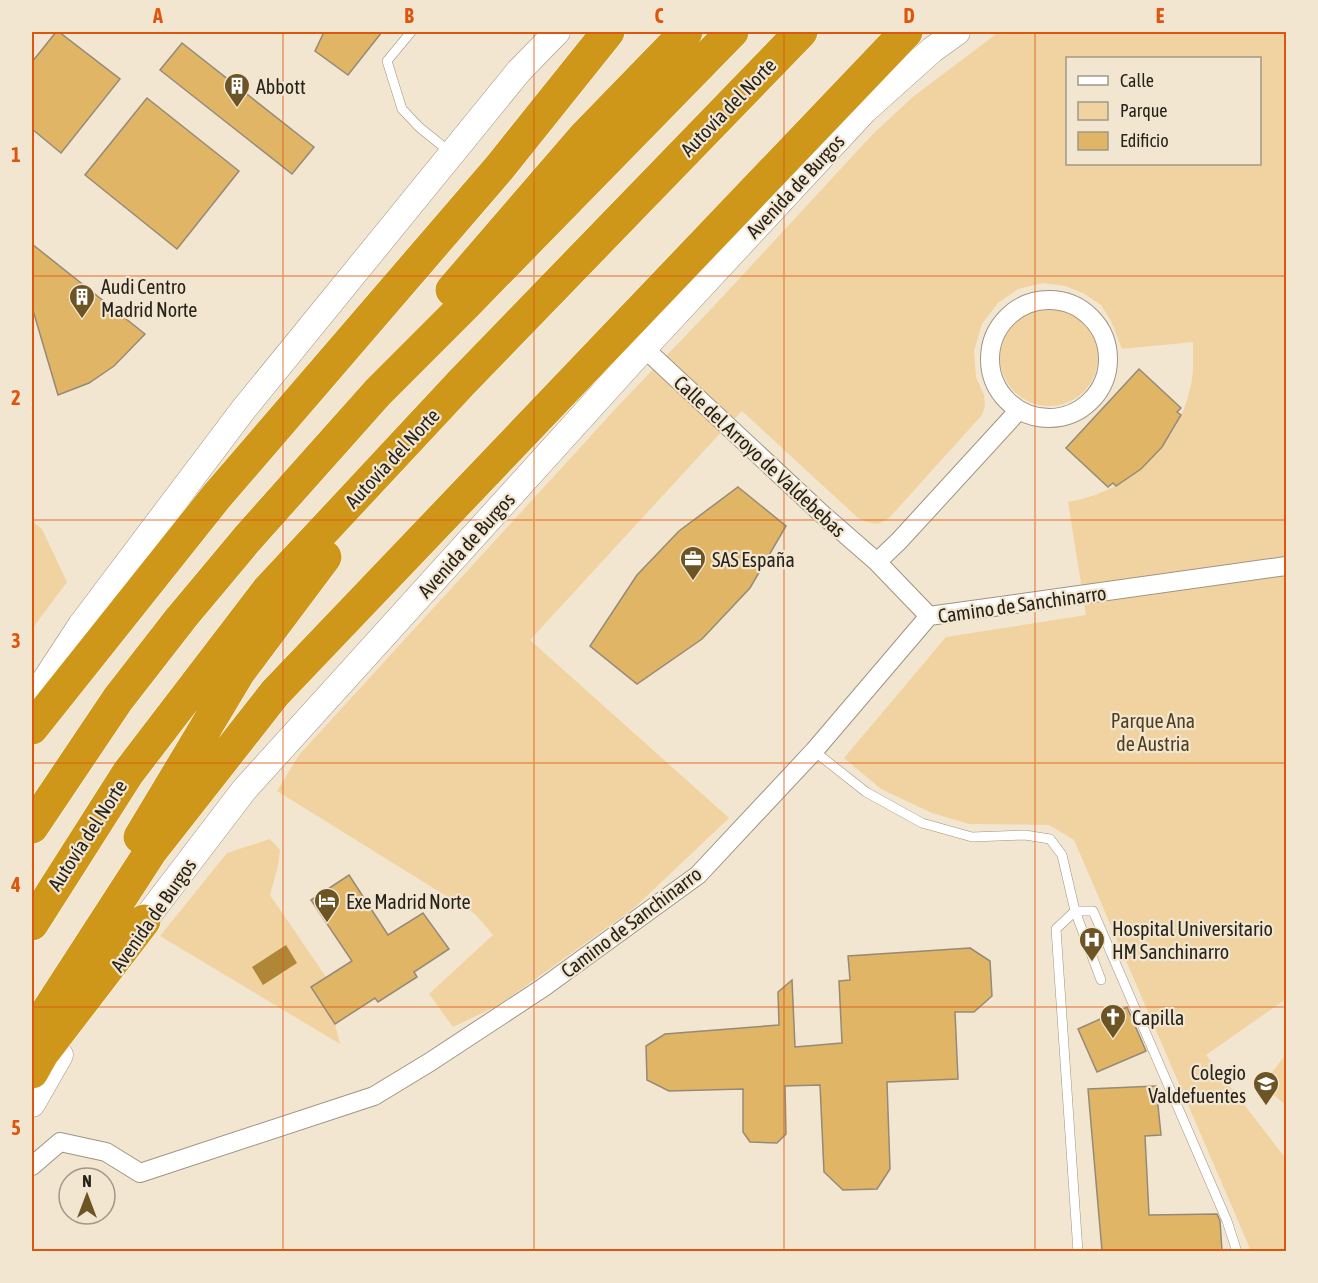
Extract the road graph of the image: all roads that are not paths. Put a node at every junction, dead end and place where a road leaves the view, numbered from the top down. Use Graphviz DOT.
graph roads {
  1 [pos="411,32"];
  2 [pos="557,32"];
  3 [pos="608,32"];
  4 [pos="686,32"];
  5 [pos="732,32"];
  6 [pos="801,32"];
  7 [pos="906,32"];
  8 [pos="957,32"];
  9 [pos="452,154"];
  10 [pos="644,348"];
  11 [pos="463,381"];
  12 [pos="378,392"];
  13 [pos="1019,410"];
  14 [pos="877,562"];
  15 [pos="1287,566"];
  16 [pos="930,616"];
  17 [pos="32,700"];
  18 [pos="32,728"];
  19 [pos="814,751"];
  20 [pos="32,827"];
  21 [pos="1075,911"];
  22 [pos="144,921"];
  23 [pos="32,924"];
  24 [pos="1101,980"];
  25 [pos="32,1034"];
  26 [pos="32,1072"];
  27 [pos="32,1104"];
  28 [pos="32,1166"];
  29 [pos="1078,1251"];
  30 [pos="1237,1251"];
  1 -- 9 [label="lane"];
  2 -- 9 [label="street"];
  3 -- 18 [label="highway"];
  4 -- 12 [label="highway"];
  5 -- 12 [label="highway"];
  6 -- 11 [label="highway, Autovía del Norte"];
  7 -- 25 [label="highway"];
  8 -- 10 [label="street, Avenida de Burgos"];
  9 -- 17 [label="street"];
  10 -- 14 [label="street, Calle del Arroyo de Valdebebas"];
  10 -- 22 [label="street, Avenida de Burgos"];
  11 -- 23 [label="highway, Autovía del Norte"];
  11 -- 25 [label="highway"];
  12 -- 20 [label="highway"];
  13 -- 13 [label="street"];
  13 -- 14 [label="street"];
  14 -- 16 [label="street, Calle del Arroyo de Valdebebas"];
  15 -- 16 [label="street, Camino de Sanchinarro"];
  16 -- 19 [label="street, Camino de Sanchinarro"];
  19 -- 21 [label="lane"];
  19 -- 28 [label="street, Camino de Sanchinarro"];
  21 -- 24 [label="lane"];
  21 -- 29 [label="lane"];
  21 -- 30 [label="lane"];
  22 -- 26 [label="highway"];
  22 -- 27 [label="street, Avenida de Burgos"];
}
